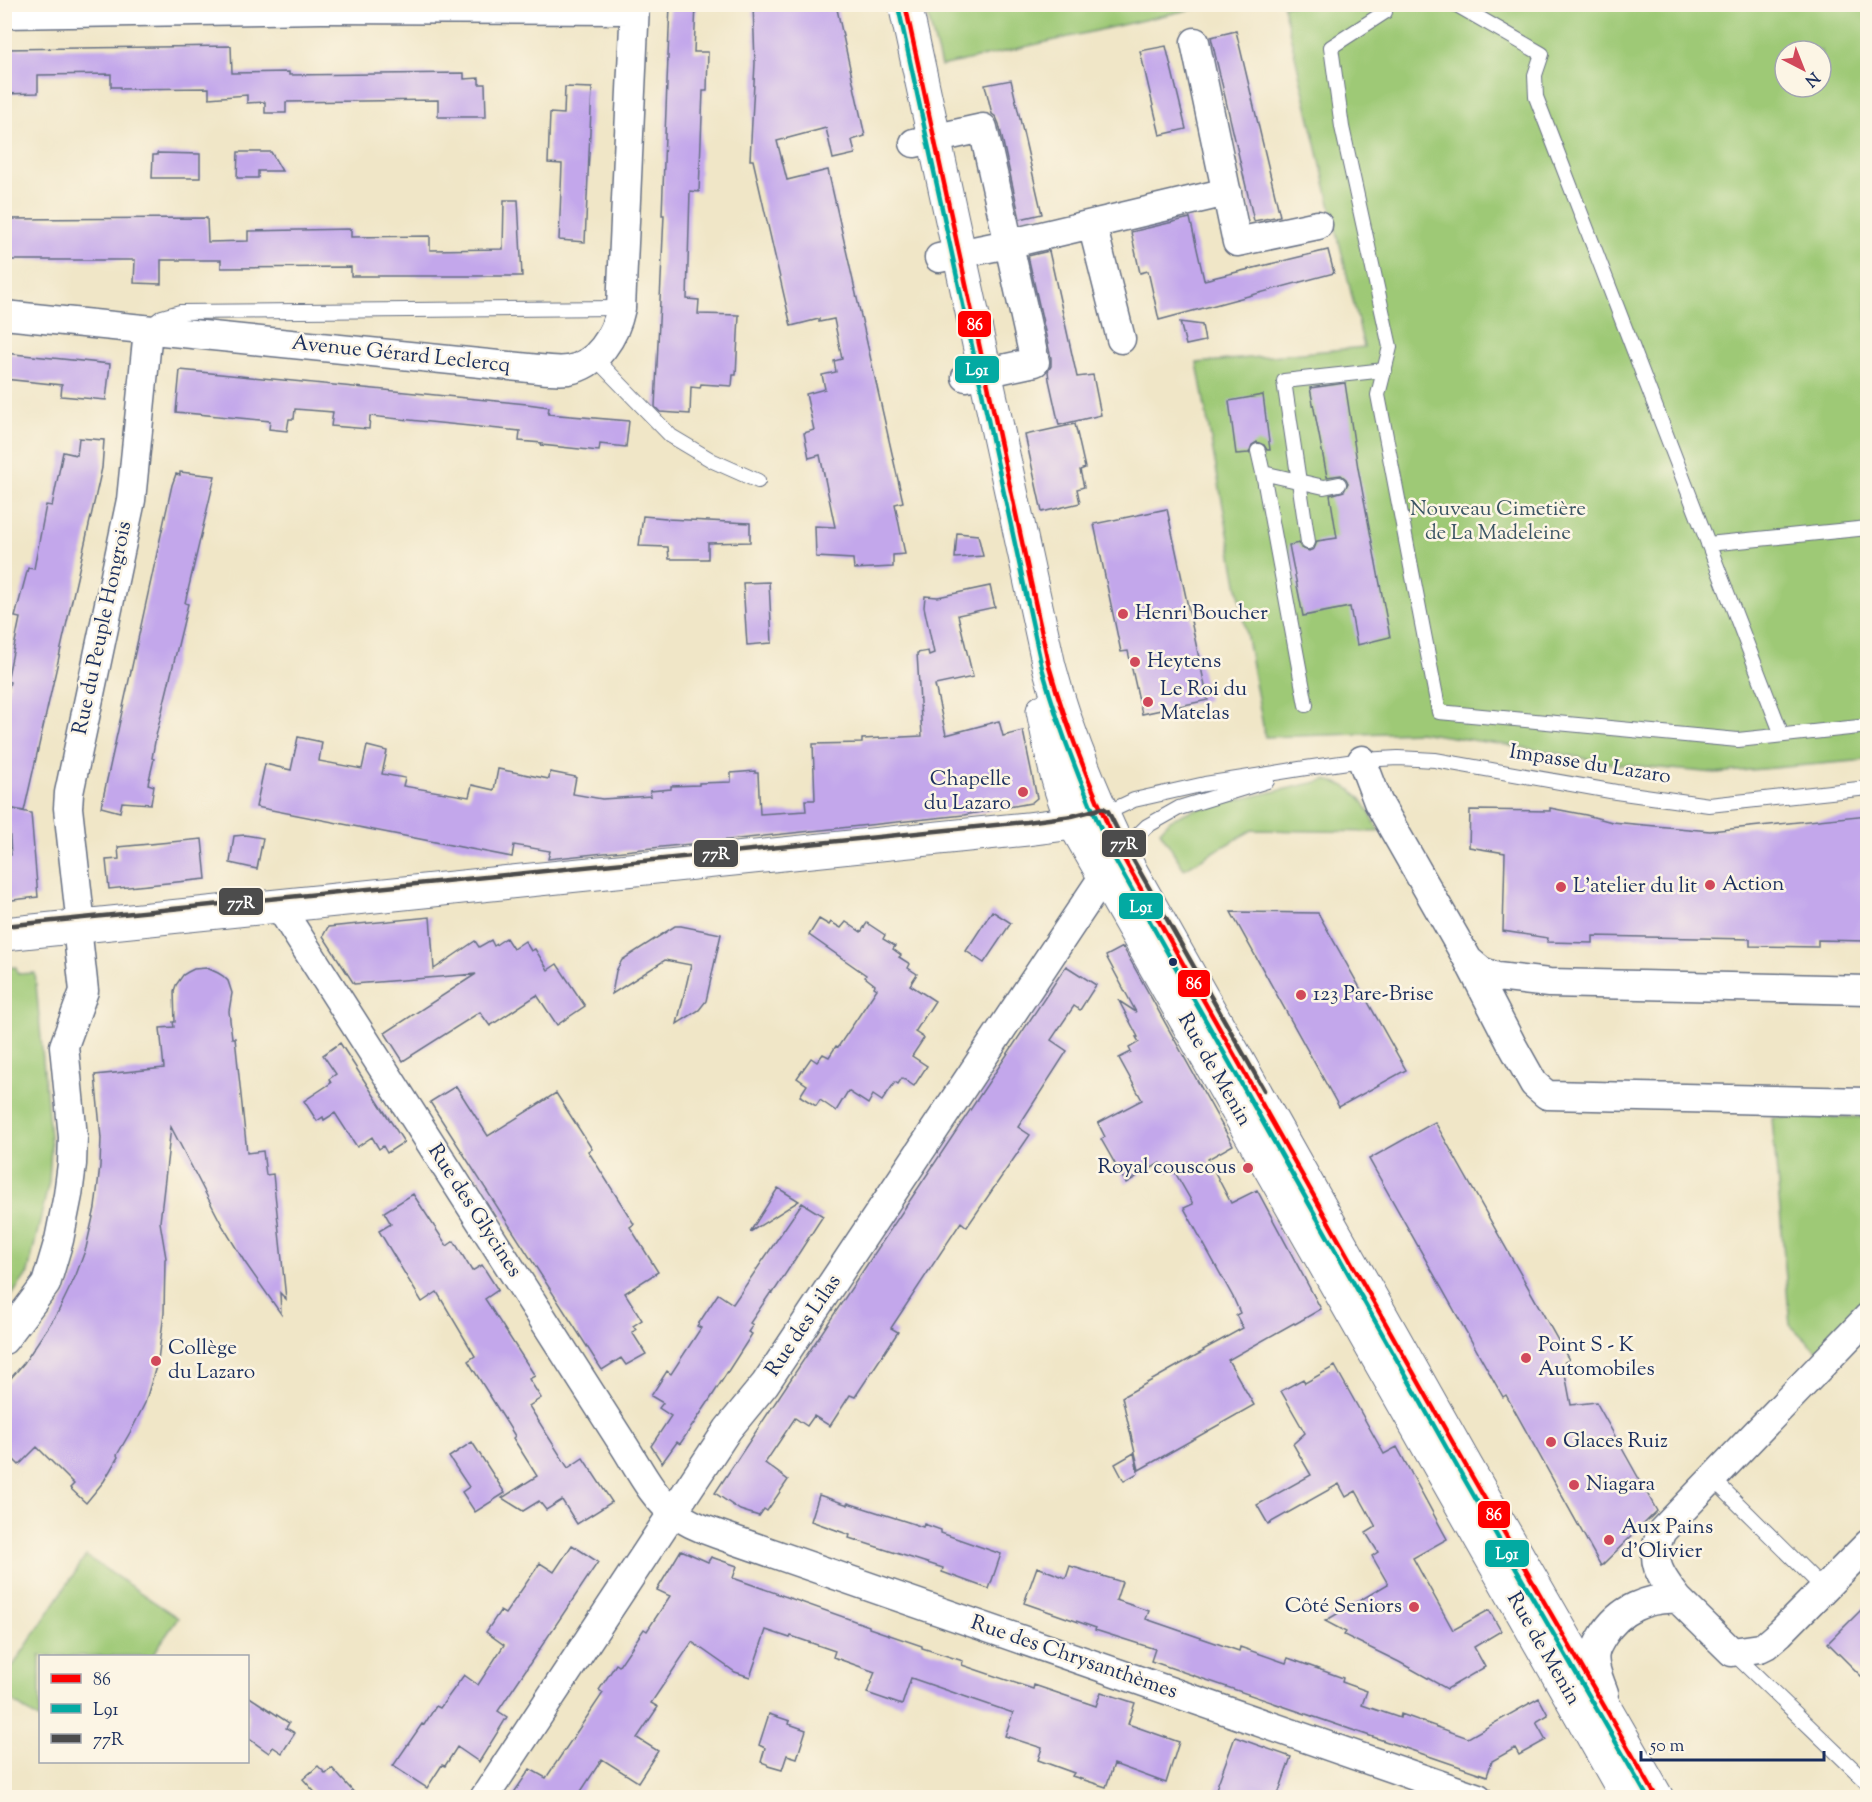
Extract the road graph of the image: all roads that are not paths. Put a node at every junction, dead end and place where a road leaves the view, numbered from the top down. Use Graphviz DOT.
graph roads {
  1 [pos="884,4"];
  2 [pos="905,4"];
  3 [pos="1385,4"];
  4 [pos="1455,4"];
  5 [pos="635,7"];
  6 [pos="4,14"];
  7 [pos="1195,42"];
  8 [pos="924,141"];
  9 [pos="1227,192"];
  10 [pos="1092,224"];
  11 [pos="1318,225"];
  12 [pos="1008,244"];
  13 [pos="950,256"];
  14 [pos="621,308"];
  15 [pos="4,315"];
  16 [pos="148,330"];
  17 [pos="1121,339"];
  18 [pos="594,357"];
  19 [pos="1385,370"];
  20 [pos="975,375"];
  21 [pos="1258,451"];
  22 [pos="1263,473"];
  23 [pos="758,481"];
  24 [pos="1299,481"];
  25 [pos="1339,484"];
  26 [pos="1868,528"];
  27 [pos="1308,542"];
  28 [pos="1708,544"];
  29 [pos="1306,705"];
  30 [pos="1868,726"];
  31 [pos="1782,735"];
  32 [pos="1362,760"];
  33 [pos="1306,768"];
  34 [pos="1868,788"];
  35 [pos="1088,819"];
  36 [pos="1112,863"];
  37 [pos="279,906"];
  38 [pos="79,927"];
  39 [pos="4,934"];
  40 [pos="1468,960"];
  41 [pos="1868,990"];
  42 [pos="1868,1102"];
  43 [pos="1367,1314"];
  44 [pos="1868,1317"];
  45 [pos="4,1340"];
  46 [pos="1712,1478"];
  47 [pos="673,1512"];
  48 [pos="1868,1544"];
  49 [pos="1824,1588"];
  50 [pos="1678,1599"];
  51 [pos="1732,1652"];
  52 [pos="1620,1734"];
  53 [pos="1868,1783"];
  54 [pos="483,1797"];
  55 [pos="1477,1797"];
  56 [pos="1628,1797"];
  57 [pos="1657,1797"];
  1 -- 8 [label="main road, Rue de Menin"];
  2 -- 8 [label="main road, Rue de Menin"];
  3 -- 19 [label="lane"];
  4 -- 28 [label="lane"];
  5 -- 6 [label="street"];
  5 -- 14 [label="street, Avenue Gérard Leclercq"];
  7 -- 9 [label="street"];
  8 -- 12 [label="street"];
  8 -- 13 [label="main road, Rue de Menin"];
  9 -- 10 [label="street"];
  9 -- 11 [label="street"];
  10 -- 12 [label="street"];
  10 -- 17 [label="street"];
  12 -- 13 [label="street"];
  12 -- 20 [label="street"];
  13 -- 20 [label="main road, Rue de Menin"];
  14 -- 16 [label="lane, Avenue Gérard Leclercq"];
  14 -- 18 [label="street, Avenue Gérard Leclercq"];
  15 -- 16 [label="street, Avenue Gérard Leclercq"];
  16 -- 18 [label="street, Avenue Gérard Leclercq"];
  16 -- 38 [label="street, Rue du Peuple Hongrois"];
  18 -- 23 [label="lane"];
  19 -- 24 [label="lane"];
  19 -- 31 [label="lane"];
  20 -- 35 [label="main road, Rue de Menin"];
  21 -- 22 [label="lane"];
  22 -- 24 [label="lane"];
  22 -- 29 [label="lane"];
  24 -- 25 [label="lane"];
  24 -- 27 [label="lane"];
  26 -- 28 [label="lane"];
  28 -- 31 [label="lane"];
  30 -- 31 [label="lane"];
  32 -- 33 [label="lane, Impasse du Lazaro"];
  32 -- 34 [label="lane, Impasse du Lazaro"];
  32 -- 40 [label="street"];
  33 -- 35 [label="lane"];
  33 -- 36 [label="lane"];
  35 -- 36 [label="main road, Rue de Menin"];
  35 -- 37 [label="main road"];
  36 -- 43 [label="main road, Rue de Menin"];
  36 -- 47 [label="street, Rue des Lilas"];
  37 -- 38 [label="main road"];
  37 -- 47 [label="street, Rue des Glycines"];
  38 -- 39 [label="main road"];
  38 -- 45 [label="street, Rue du Peuple Hongrois"];
  40 -- 41 [label="street"];
  40 -- 42 [label="street"];
  43 -- 52 [label="main road, Rue de Menin"];
  43 -- 56 [label="main road, Rue de Menin"];
  44 -- 46 [label="street"];
  46 -- 49 [label="lane"];
  46 -- 50 [label="street"];
  47 -- 54 [label="street, Rue des Lilas"];
  47 -- 55 [label="street, Rue des Chrysanthèmes"];
  48 -- 49 [label="street"];
  49 -- 51 [label="street"];
  50 -- 51 [label="street"];
  50 -- 52 [label="street"];
  51 -- 53 [label="lane"];
  52 -- 57 [label="main road, Rue de Menin"];
}
